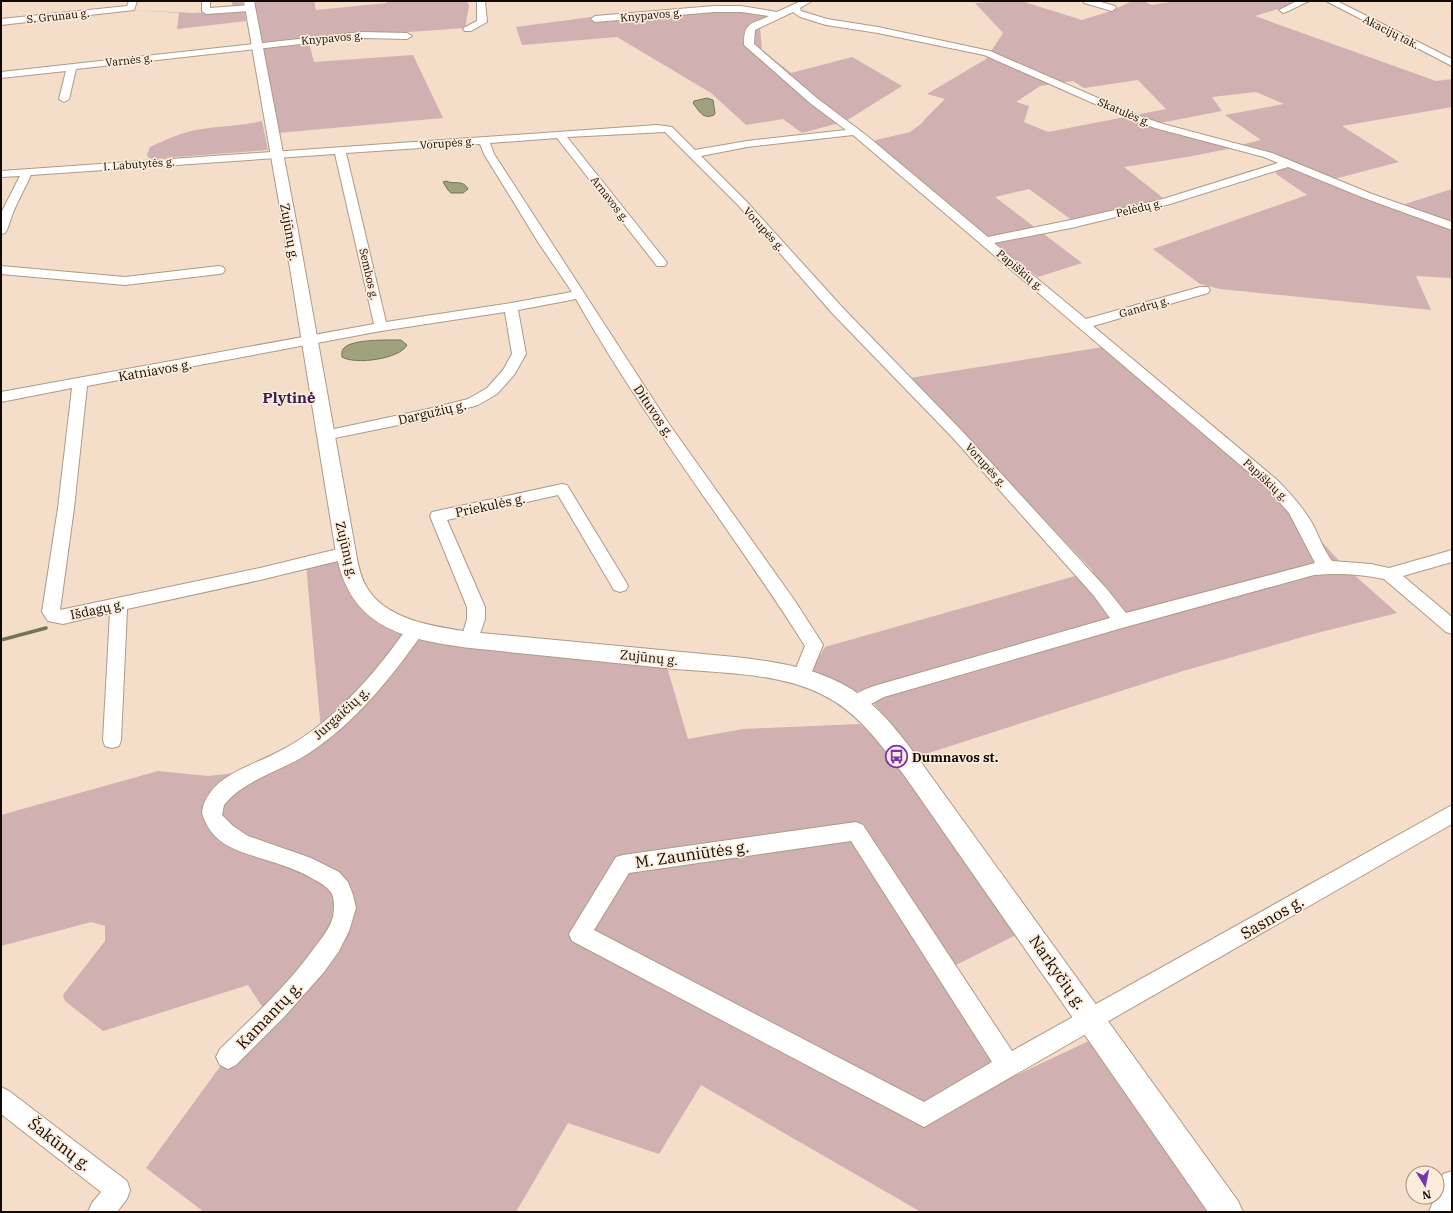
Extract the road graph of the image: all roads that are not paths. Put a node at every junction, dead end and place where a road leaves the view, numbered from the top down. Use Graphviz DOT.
graph roads {
  1 [pos="133,1"];
  2 [pos="206,1"];
  3 [pos="481,1"];
  4 [pos="808,1"];
  5 [pos="1087,1"];
  6 [pos="1305,1"];
  7 [pos="1330,1"];
  8 [pos="249,5"];
  9 [pos="796,8"];
  10 [pos="1112,8"];
  11 [pos="1283,10"];
  12 [pos="779,15"];
  13 [pos="595,19"];
  14 [pos="1,22"];
  15 [pos="468,29"];
  16 [pos="406,36"];
  17 [pos="258,46"];
  18 [pos="1452,64"];
  19 [pos="72,67"];
  20 [pos="1,75"];
  21 [pos="64,99"];
  22 [pos="854,132"];
  23 [pos="560,135"];
  24 [pos="484,141"];
  25 [pos="340,151"];
  26 [pos="693,154"];
  27 [pos="276,155"];
  28 [pos="1289,164"];
  29 [pos="27,173"];
  30 [pos="1,174"];
  31 [pos="1452,226"];
  32 [pos="1,230"];
  33 [pos="985,241"];
  34 [pos="661,263"];
  35 [pos="1,270"];
  36 [pos="219,270"];
  37 [pos="1204,290"];
  38 [pos="580,294"];
  39 [pos="511,307"];
  40 [pos="1084,324"];
  41 [pos="381,327"];
  42 [pos="309,341"];
  43 [pos="80,383"];
  44 [pos="1,397"];
  45 [pos="325,435"];
  46 [pos="346,553"];
  47 [pos="1452,556"];
  48 [pos="1328,568"];
  49 [pos="1389,574"];
  50 [pos="620,586"];
  51 [pos="119,605"];
  52 [pos="1122,621"];
  53 [pos="1452,627"];
  54 [pos="416,629"];
  55 [pos="470,640"];
  56 [pos="801,678"];
  57 [pos="856,704"];
  58 [pos="886,735"];
  59 [pos="112,740"];
  60 [pos="227,787"];
  61 [pos="1452,814"];
  62 [pos="1090,1018"];
  63 [pos="228,1057"];
  64 [pos="1008,1066"];
  65 [pos="1,1099"];
  66 [pos="1452,1183"];
  67 [pos="101,1212"];
  68 [pos="1227,1212"];
  69 [pos="1442,1212"];
  1 -- 14 [label="street, S. Grunau g."];
  2 -- 8 [label="street"];
  3 -- 15 [label="street"];
  4 -- 9 [label="street, Papiškių g."];
  5 -- 10 [label="street"];
  6 -- 11 [label="street"];
  7 -- 18 [label="street, Akacijų tak."];
  8 -- 17 [label="main road, Zujūnų g."];
  9 -- 12 [label="street, Papiškių g."];
  9 -- 28 [label="street, Skatulės g."];
  12 -- 13 [label="street, Knypavos g."];
  12 -- 22 [label="street, Papiškių g."];
  16 -- 17 [label="street, Knypavos g."];
  17 -- 19 [label="street, Varnės g."];
  17 -- 27 [label="main road, Zujūnų g."];
  19 -- 20 [label="street, Varnės g."];
  19 -- 21 [label="street"];
  22 -- 26 [label="street"];
  22 -- 33 [label="street, Papiškių g."];
  23 -- 24 [label="street, Vorupės g."];
  23 -- 26 [label="street, Vorupės g."];
  23 -- 34 [label="street, Arnavos g."];
  24 -- 25 [label="street, Vorupės g."];
  24 -- 38 [label="street, Dituvos g."];
  25 -- 27 [label="street, Vorupės g."];
  25 -- 41 [label="street, Sembos g."];
  26 -- 52 [label="street, Vorupės g."];
  27 -- 29 [label="street, I. Labutytės g."];
  27 -- 42 [label="main road, Zujūnų g."];
  28 -- 31 [label="street, Skatulės g."];
  28 -- 33 [label="street, Pelėdų g."];
  29 -- 30 [label="street, I. Labutytės g."];
  29 -- 32 [label="street"];
  33 -- 40 [label="street, Papiškių g."];
  35 -- 36 [label="street"];
  37 -- 40 [label="street, Gandrų g."];
  38 -- 39 [label="street"];
  38 -- 56 [label="street, Dituvos g."];
  39 -- 41 [label="street"];
  39 -- 45 [label="street, Dargužių g."];
  40 -- 48 [label="street, Papiškių g."];
  41 -- 42 [label="street"];
  42 -- 43 [label="street, Katniavos g."];
  42 -- 45 [label="main road, Zujūnų g."];
  43 -- 44 [label="street, Katniavos g."];
  43 -- 51 [label="street, Išdagų g."];
  45 -- 46 [label="main road, Zujūnų g."];
  46 -- 51 [label="street, Išdagų g."];
  46 -- 54 [label="main road, Zujūnų g."];
  47 -- 49 [label="street"];
  48 -- 49 [label="street"];
  48 -- 52 [label="street"];
  49 -- 53 [label="street"];
  50 -- 55 [label="street, Priekulės g."];
  51 -- 59 [label="street"];
  52 -- 57 [label="street"];
  54 -- 55 [label="main road, Zujūnų g."];
  54 -- 60 [label="street, Jurgaičių g."];
  55 -- 56 [label="main road, Zujūnų g."];
  56 -- 57 [label="main road, Zujūnų g."];
  57 -- 58 [label="main road, Zujūnų g."];
  58 -- 62 [label="main road, Narkyčių g."];
  60 -- 63 [label="street, Kamantų g."];
  61 -- 62 [label="street, Sasnos g."];
  62 -- 64 [label="street, M. Zauniūtės g."];
  62 -- 68 [label="main road, Narkyčių g."];
  64 -- 64 [label="street, M. Zauniūtės g."];
  65 -- 67 [label="street, Šakūnų g."];
  66 -- 69 [label="street"];
}
